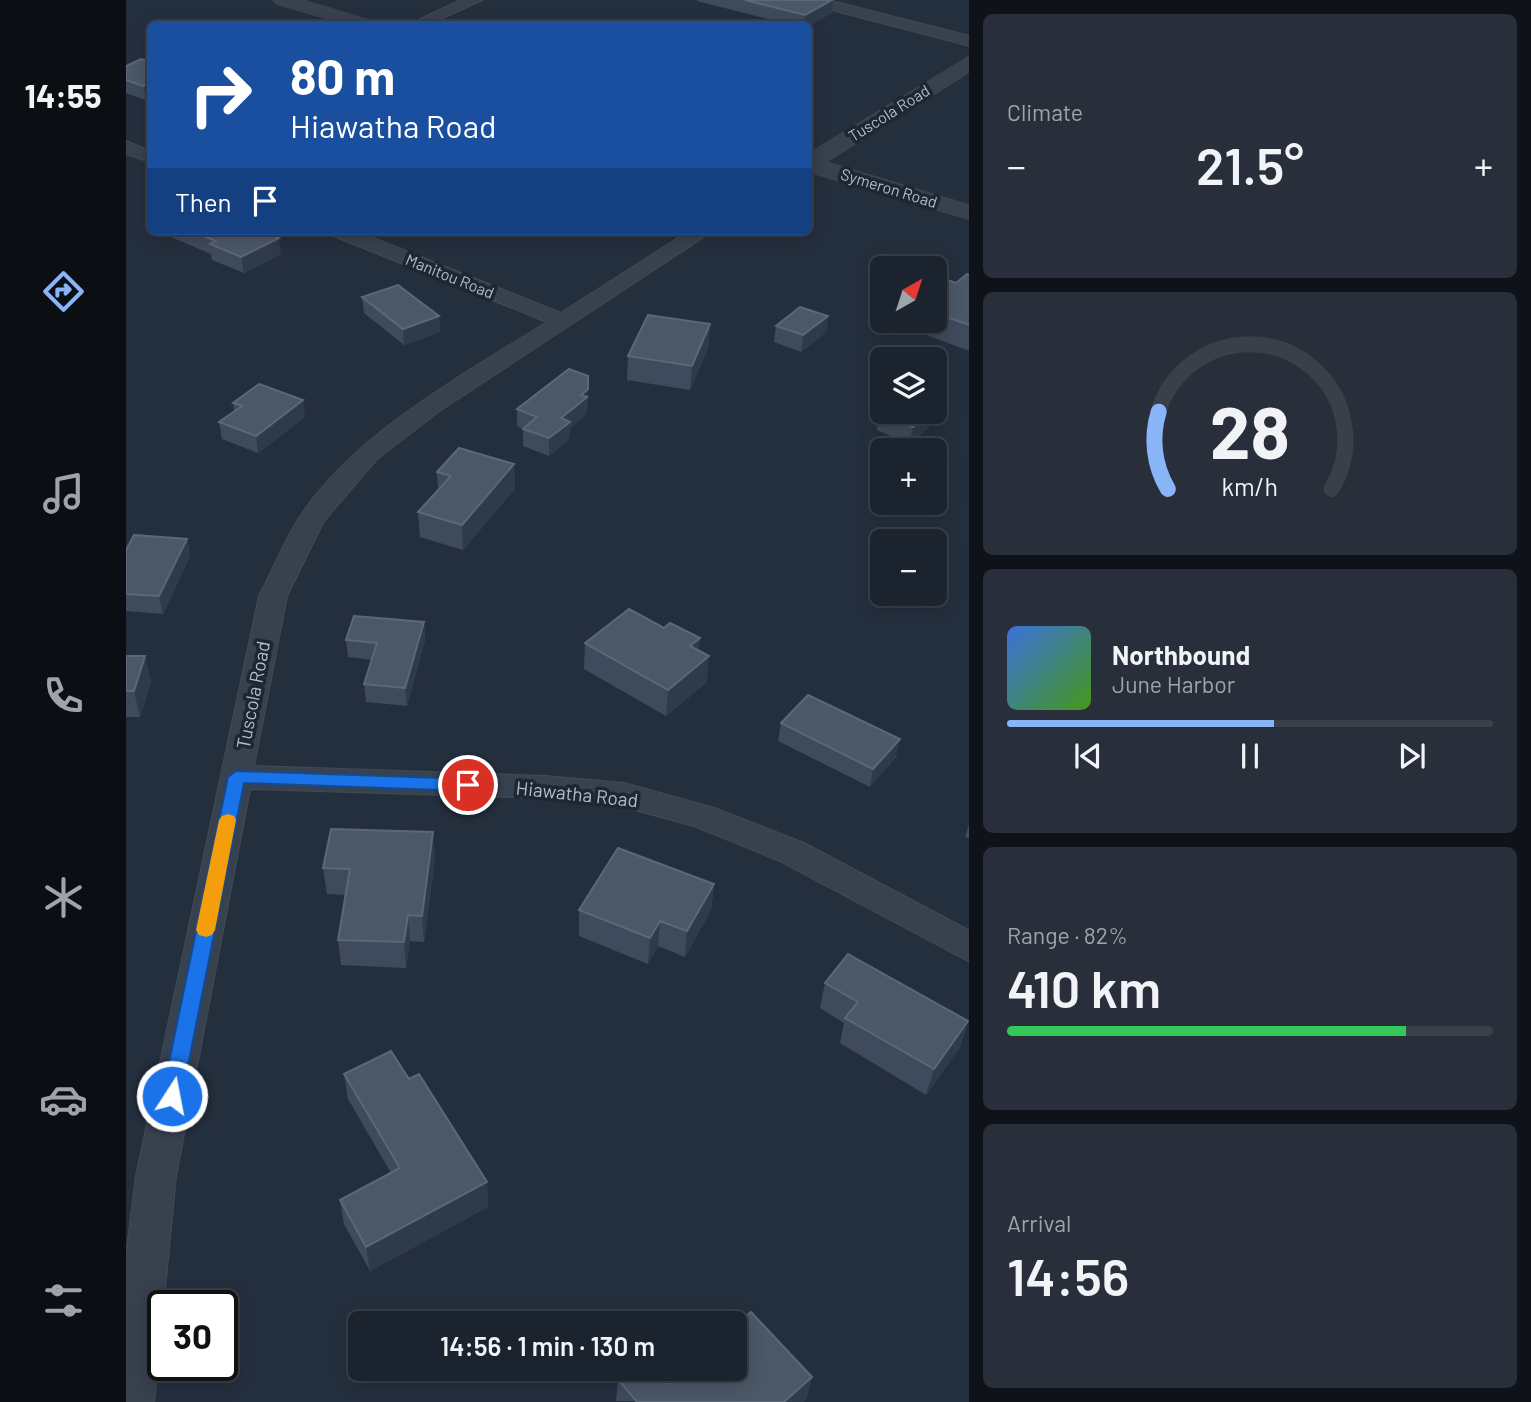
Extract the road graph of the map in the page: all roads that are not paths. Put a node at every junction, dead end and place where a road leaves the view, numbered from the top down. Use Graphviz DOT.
graph roads {
  1 [pos="284,0"];
  2 [pos="474,0"];
  3 [pos="810,0"];
  4 [pos="353,21"];
  5 [pos="425,21"];
  6 [pos="969,41"];
  7 [pos="969,62"];
  8 [pos="126,147"];
  9 [pos="147,156"];
  10 [pos="812,161"];
  11 [pos="812,165"];
  12 [pos="969,213"];
  13 [pos="348,235"];
  14 [pos="698,235"];
  15 [pos="563,321"];
  16 [pos="236,777"];
  17 [pos="969,948"];
  18 [pos="132,1402"];
  1 -- 4 [label="street"];
  2 -- 5 [label="street"];
  3 -- 6 [label="street"];
  7 -- 10 [label="street, Tuscola Road"];
  8 -- 9 [label="street"];
  11 -- 12 [label="street, Symeron Road"];
  13 -- 15 [label="street, Manitou Road"];
  14 -- 15 [label="street, Tuscola Road"];
  15 -- 16 [label="street, Tuscola Road"];
  16 -- 17 [label="street, Hiawatha Road"];
  16 -- 18 [label="street, Tuscola Road"];
}
